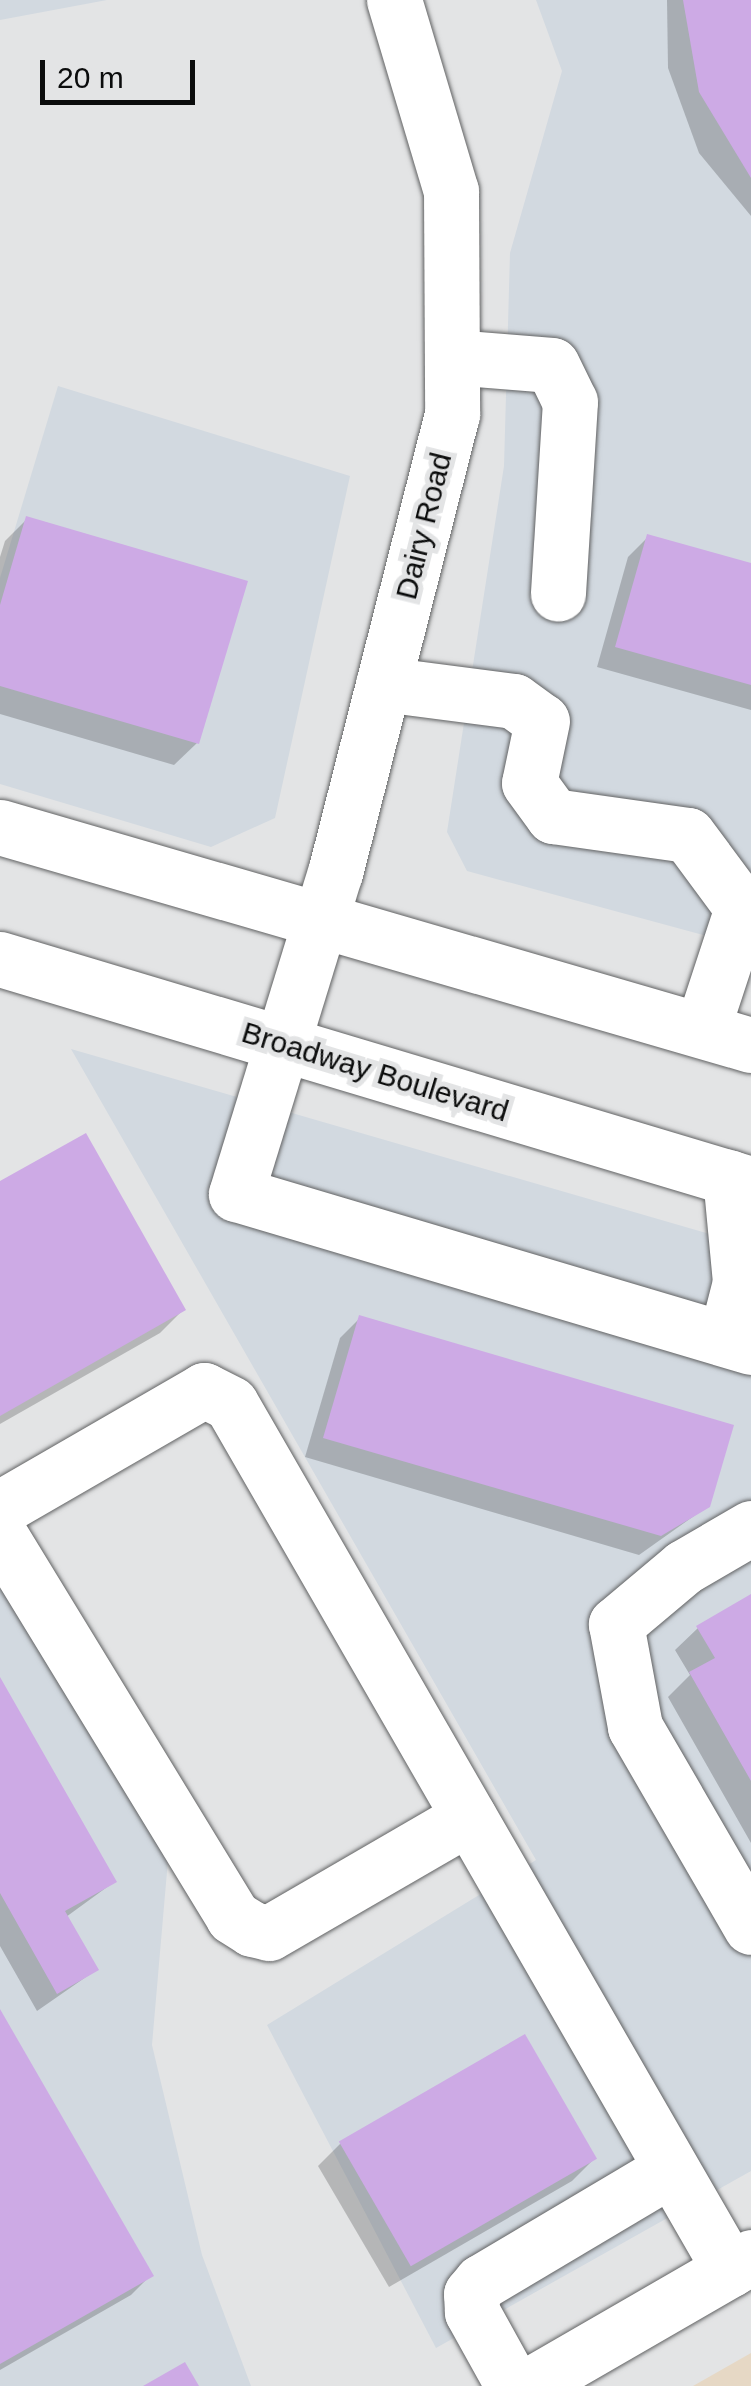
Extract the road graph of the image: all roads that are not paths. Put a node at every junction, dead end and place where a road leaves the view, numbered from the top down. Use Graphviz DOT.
graph roads {
  1 [pos="394,0"];
  2 [pos="452,357"];
  3 [pos="558,594"];
  4 [pos="383,684"];
  5 [pos="0,827"];
  6 [pos="746,910"];
  7 [pos="321,918"];
  8 [pos="0,959"];
  9 [pos="726,1037"];
  10 [pos="282,1044"];
  11 [pos="740,1181"];
  12 [pos="738,1342"];
  13 [pos="0,1508"];
  14 [pos="751,1528"];
  15 [pos="0,1535"];
  16 [pos="469,1817"];
  17 [pos="751,1927"];
  18 [pos="672,2169"];
  19 [pos="740,2264"];
  20 [pos="512,2386"];
  21 [pos="528,2386"];
  1 -- 2 [label="main road, Dairy Road"];
  2 -- 3 [label="main road"];
  2 -- 4 [label="main road, Dairy Road"];
  4 -- 6 [label="main road"];
  4 -- 7 [label="main road, Dairy Road"];
  5 -- 7 [label="main road"];
  6 -- 9 [label="main road"];
  7 -- 9 [label="main road"];
  7 -- 10 [label="main road, Dairy Road"];
  8 -- 10 [label="main road, Broadway Boulevard"];
  10 -- 11 [label="main road, Broadway Boulevard"];
  10 -- 12 [label="main road, Dairy Road"];
  11 -- 12 [label="main road"];
  13 -- 16 [label="main road"];
  14 -- 17 [label="main road"];
  15 -- 16 [label="main road"];
  16 -- 18 [label="main road"];
  18 -- 19 [label="main road"];
  18 -- 20 [label="main road"];
  19 -- 21 [label="main road"];
}
